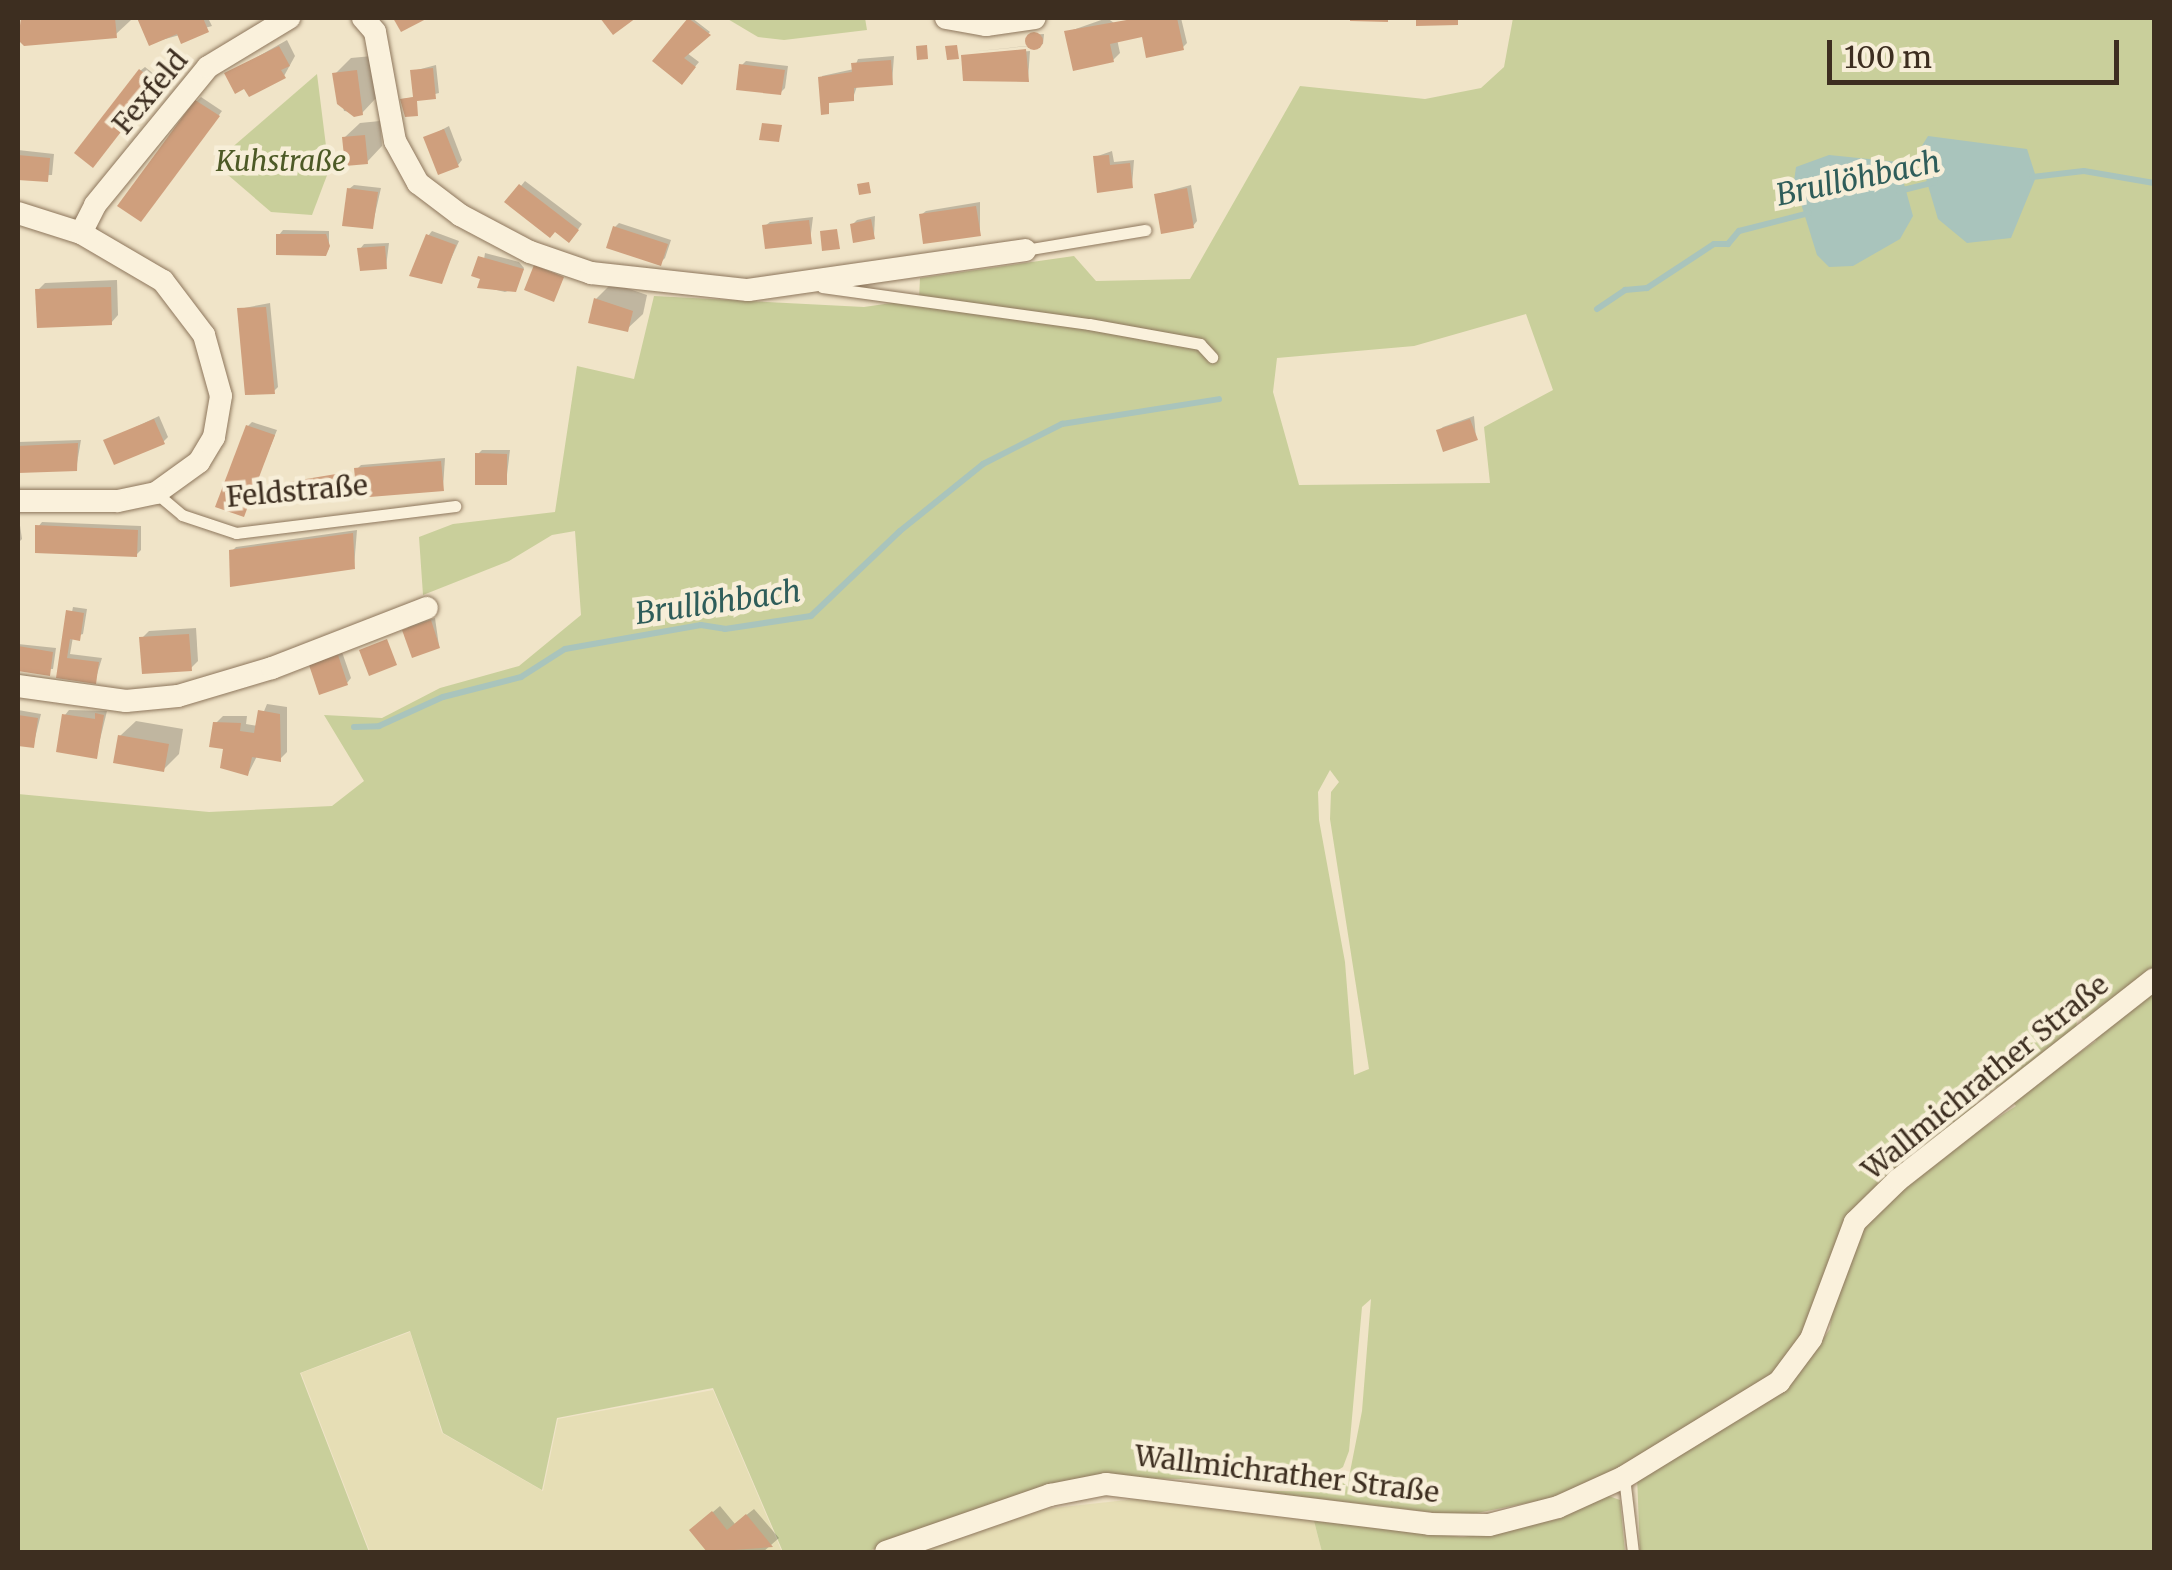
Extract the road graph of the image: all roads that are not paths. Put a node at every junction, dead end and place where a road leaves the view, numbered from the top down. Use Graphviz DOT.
graph roads {
  1 [pos="289,18"];
  2 [pos="364,18"];
  3 [pos="946,18"];
  4 [pos="1035,18"];
  5 [pos="20,218"];
  6 [pos="1145,230"];
  7 [pos="82,233"];
  8 [pos="1025,250"];
  9 [pos="793,283"];
  10 [pos="1212,357"];
  11 [pos="156,493"];
  12 [pos="18,500"];
  13 [pos="455,506"];
  14 [pos="427,608"];
  15 [pos="18,686"];
  16 [pos="2154,980"];
  17 [pos="1624,1477"];
  18 [pos="886,1552"];
  19 [pos="1633,1552"];
  1 -- 7 [label="street, Fexfeld"];
  2 -- 9 [label="street"];
  3 -- 4 [label="street"];
  5 -- 7 [label="street, Feldstraße"];
  6 -- 8 [label="lane"];
  7 -- 11 [label="street, Feldstraße"];
  8 -- 9 [label="street"];
  9 -- 10 [label="lane"];
  11 -- 12 [label="street, Feldstraße"];
  11 -- 13 [label="lane, Feldstraße"];
  14 -- 15 [label="street"];
  16 -- 17 [label="street, Wallmichrather Straße"];
  17 -- 18 [label="street, Wallmichrather Straße"];
  17 -- 19 [label="lane"];
}
